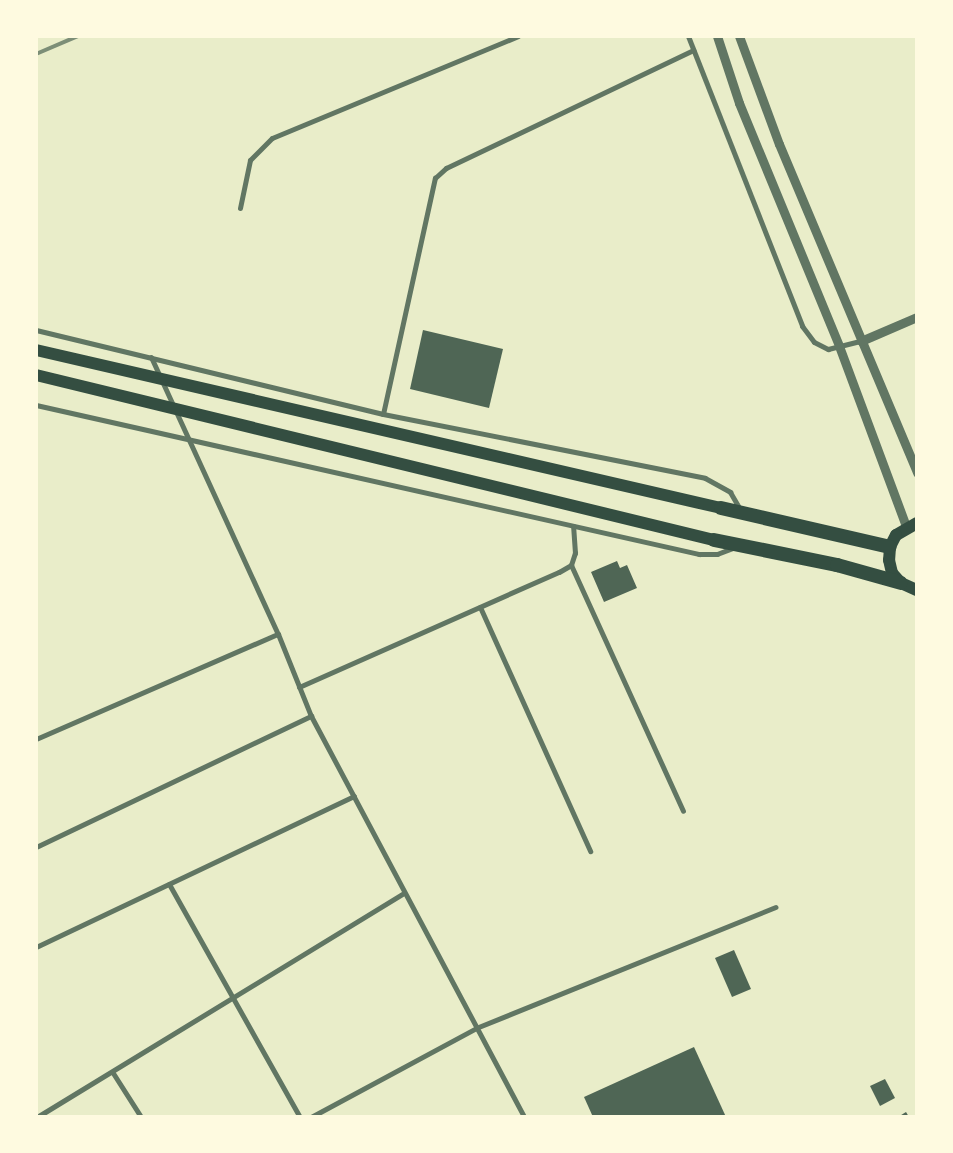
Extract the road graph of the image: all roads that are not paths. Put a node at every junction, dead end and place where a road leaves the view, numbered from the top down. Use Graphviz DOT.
graph roads {
  1 [pos="518,36"];
  2 [pos="688,36"];
  3 [pos="717,36"];
  4 [pos="739,36"];
  5 [pos="693,50"];
  6 [pos="240,208"];
  7 [pos="917,317"];
  8 [pos="36,330"];
  9 [pos="861,341"];
  10 [pos="839,346"];
  11 [pos="36,350"];
  12 [pos="151,357"];
  13 [pos="36,375"];
  14 [pos="36,404"];
  15 [pos="383,414"];
  16 [pos="191,441"];
  17 [pos="917,473"];
  18 [pos="721,508"];
  19 [pos="742,513"];
  20 [pos="912,525"];
  21 [pos="573,526"];
  22 [pos="714,540"];
  23 [pos="739,545"];
  24 [pos="890,546"];
  25 [pos="571,565"];
  26 [pos="901,583"];
  27 [pos="917,590"];
  28 [pos="480,607"];
  29 [pos="278,634"];
  30 [pos="299,687"];
  31 [pos="311,716"];
  32 [pos="36,739"];
  33 [pos="354,796"];
  34 [pos="683,811"];
  35 [pos="36,847"];
  36 [pos="590,851"];
  37 [pos="169,884"];
  38 [pos="404,893"];
  39 [pos="776,907"];
  40 [pos="36,947"];
  41 [pos="230,998"];
  42 [pos="476,1028"];
  43 [pos="113,1073"];
  44 [pos="38,1117"];
  45 [pos="141,1117"];
  46 [pos="300,1117"];
  47 [pos="310,1117"];
  48 [pos="524,1117"];
  1 -- 6 [label="street"];
  2 -- 5 [label="street"];
  3 -- 10 [label="street"];
  4 -- 9 [label="street"];
  5 -- 10 [label="street"];
  5 -- 15 [label="street"];
  7 -- 9 [label="street"];
  8 -- 12 [label="street"];
  9 -- 10 [label="street"];
  9 -- 17 [label="street"];
  10 -- 20 [label="street"];
  11 -- 18 [label="main road"];
  12 -- 15 [label="street"];
  12 -- 16 [label="street"];
  13 -- 22 [label="main road"];
  14 -- 16 [label="street"];
  15 -- 19 [label="street"];
  16 -- 21 [label="street"];
  16 -- 29 [label="street"];
  18 -- 19 [label="highway"];
  19 -- 24 [label="highway"];
  20 -- 24 [label="main road"];
  21 -- 23 [label="street"];
  21 -- 25 [label="street"];
  22 -- 23 [label="highway"];
  23 -- 26 [label="highway"];
  24 -- 26 [label="main road"];
  25 -- 28 [label="street"];
  25 -- 34 [label="street"];
  26 -- 27 [label="main road"];
  28 -- 30 [label="street"];
  28 -- 36 [label="street"];
  29 -- 30 [label="street"];
  29 -- 32 [label="street"];
  30 -- 31 [label="street"];
  31 -- 33 [label="street"];
  31 -- 35 [label="street"];
  33 -- 37 [label="street"];
  33 -- 38 [label="street"];
  37 -- 40 [label="street"];
  37 -- 41 [label="street"];
  38 -- 41 [label="street"];
  38 -- 42 [label="street"];
  39 -- 42 [label="street"];
  41 -- 43 [label="street"];
  41 -- 46 [label="street"];
  42 -- 47 [label="street"];
  42 -- 48 [label="street"];
  43 -- 44 [label="street"];
  43 -- 45 [label="street"];
}
